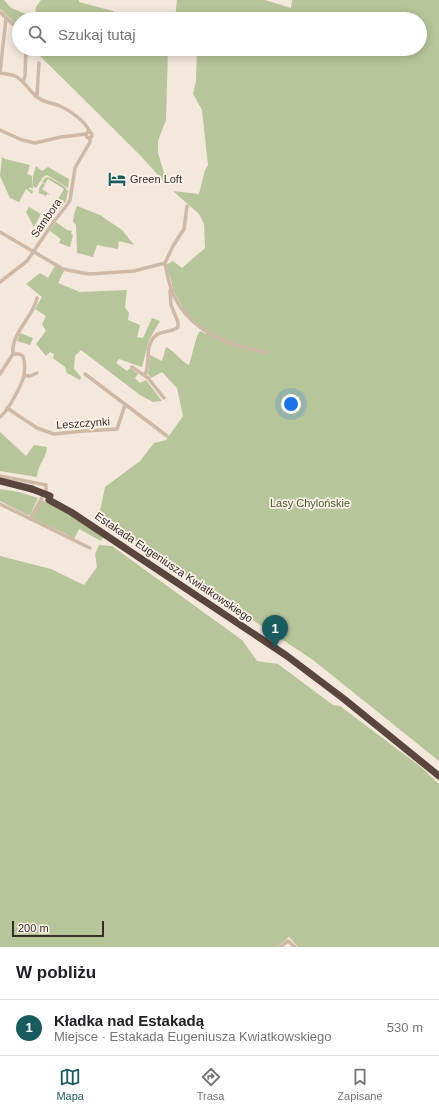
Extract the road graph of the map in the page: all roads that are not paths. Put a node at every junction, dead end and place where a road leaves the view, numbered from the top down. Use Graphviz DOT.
graph roads {
  1 [pos="0,12"];
  2 [pos="6,18"];
  3 [pos="12,24"];
  4 [pos="1,42"];
  5 [pos="26,56"];
  6 [pos="39,63"];
  7 [pos="0,73"];
  8 [pos="23,82"];
  9 [pos="35,96"];
  10 [pos="0,130"];
  11 [pos="88,135"];
  12 [pos="187,206"];
  13 [pos="0,232"];
  14 [pos="34,252"];
  15 [pos="165,263"];
  16 [pos="0,282"];
  17 [pos="0,285"];
  18 [pos="170,288"];
  19 [pos="37,298"];
  20 [pos="265,352"];
  21 [pos="13,354"];
  22 [pos="132,367"];
  23 [pos="37,373"];
  24 [pos="0,374"];
  25 [pos="85,374"];
  26 [pos="145,375"];
  27 [pos="24,376"];
  28 [pos="164,398"];
  29 [pos="125,404"];
  30 [pos="7,408"];
  31 [pos="0,417"];
  32 [pos="167,436"];
  33 [pos="0,476"];
  34 [pos="0,481"];
  35 [pos="0,486"];
  36 [pos="31,491"];
  37 [pos="0,504"];
  38 [pos="30,519"];
  39 [pos="90,548"];
  40 [pos="346,698"];
  41 [pos="439,770"];
  42 [pos="439,776"];
  43 [pos="280,947"];
  44 [pos="295,947"];
  1 -- 2 [label="street"];
  2 -- 3 [label="street"];
  2 -- 4 [label="street"];
  4 -- 7 [label="street"];
  5 -- 8 [label="street"];
  6 -- 9 [label="street"];
  7 -- 8 [label="street"];
  8 -- 9 [label="street"];
  9 -- 11 [label="street"];
  10 -- 11 [label="street"];
  11 -- 14 [label="street, Sambora"];
  12 -- 15 [label="street"];
  13 -- 14 [label="street"];
  14 -- 15 [label="street"];
  14 -- 16 [label="street, Sambora"];
  15 -- 18 [label="street"];
  16 -- 17 [label="street, Sambora"];
  18 -- 20 [label="street"];
  18 -- 26 [label="street"];
  19 -- 21 [label="street"];
  21 -- 24 [label="street"];
  21 -- 27 [label="street"];
  22 -- 26 [label="street"];
  23 -- 27 [label="street"];
  25 -- 29 [label="street"];
  26 -- 28 [label="street"];
  27 -- 30 [label="street"];
  29 -- 30 [label="street, Leszczynki"];
  29 -- 32 [label="street"];
  30 -- 31 [label="street"];
  33 -- 38 [label="street"];
  34 -- 36 [label="highway, Estakada Eugeniusza Kwiatkowskiego"];
  35 -- 36 [label="highway, Estakada Eugeniusza Kwiatkowskiego"];
  36 -- 40 [label="highway, Estakada Eugeniusza Kwiatkowskiego"];
  37 -- 38 [label="street"];
  38 -- 39 [label="street"];
  40 -- 41 [label="highway, Estakada Eugeniusza Kwiatkowskiego"];
  40 -- 42 [label="highway, Estakada Eugeniusza Kwiatkowskiego"];
  43 -- 44 [label="street"];
}
